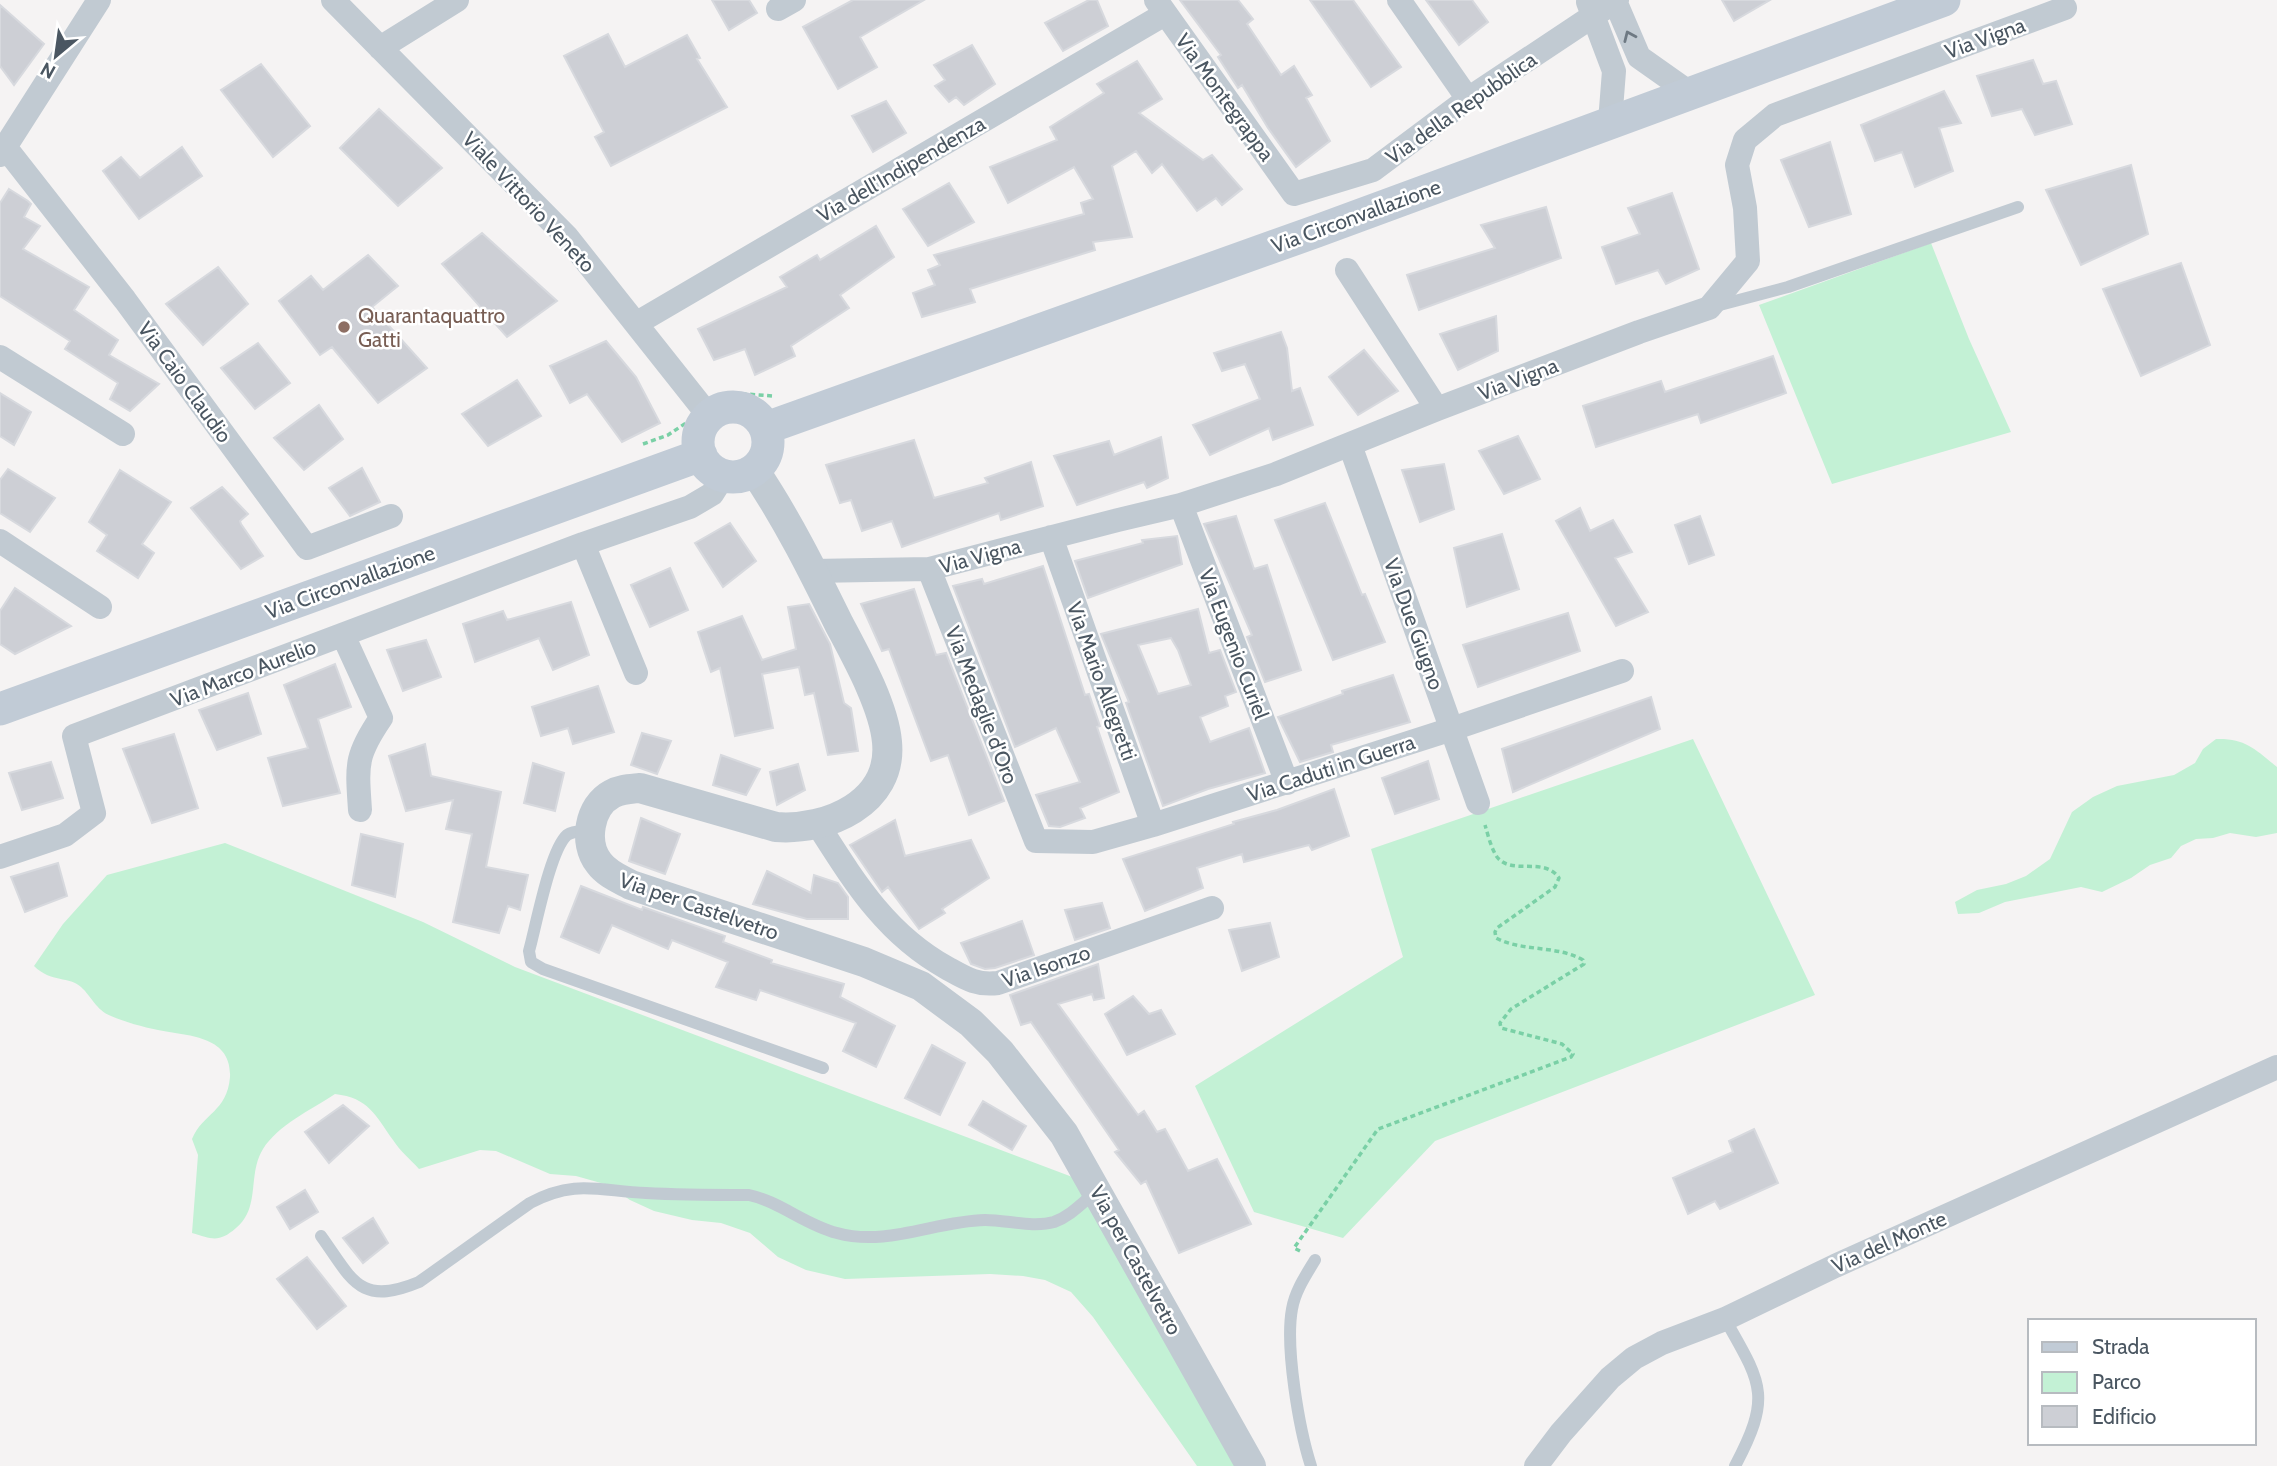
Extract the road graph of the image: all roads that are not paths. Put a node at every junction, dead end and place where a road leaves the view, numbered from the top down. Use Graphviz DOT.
graph roads {
  1 [pos="99,0"];
  2 [pos="333,0"];
  3 [pos="457,0"];
  4 [pos="1399,0"];
  5 [pos="1944,0"];
  6 [pos="1603,4"];
  7 [pos="1160,7"];
  8 [pos="2065,8"];
  9 [pos="380,48"];
  10 [pos="1690,93"];
  11 [pos="1468,99"];
  12 [pos="1610,122"];
  13 [pos="2,151"];
  14 [pos="1294,194"];
  15 [pos="2018,207"];
  16 [pos="1347,270"];
  17 [pos="1709,308"];
  18 [pos="637,323"];
  19 [pos="0,358"];
  20 [pos="1437,409"];
  21 [pos="709,416"];
  22 [pos="766,428"];
  23 [pos="123,435"];
  24 [pos="1350,445"];
  25 [pos="726,467"];
  26 [pos="1181,505"];
  27 [pos="391,516"];
  28 [pos="1051,537"];
  29 [pos="0,541"];
  30 [pos="583,544"];
  31 [pos="929,569"];
  32 [pos="813,571"];
  33 [pos="100,607"];
  34 [pos="343,635"];
  35 [pos="1622,671"];
  36 [pos="636,673"];
  37 [pos="0,709"];
  38 [pos="1452,729"];
  39 [pos="1287,783"];
  40 [pos="1478,803"];
  41 [pos="360,810"];
  42 [pos="818,825"];
  43 [pos="1153,825"];
  44 [pos="589,830"];
  45 [pos="1036,841"];
  46 [pos="0,857"];
  47 [pos="1212,908"];
  48 [pos="2277,1067"];
  49 [pos="823,1068"];
  50 [pos="1097,1190"];
  51 [pos="321,1236"];
  52 [pos="1315,1260"];
  53 [pos="1725,1319"];
  54 [pos="1251,1466"];
  55 [pos="1311,1466"];
  56 [pos="1536,1466"];
  57 [pos="1735,1466"];
  1 -- 13 [label="street"];
  2 -- 9 [label="street, Viale Vittorio Veneto"];
  3 -- 9 [label="street"];
  4 -- 11 [label="street"];
  5 -- 10 [label="main road, Via Circonvallazione"];
  10 -- 6 [label="street, one-way"];
  6 -- 11 [label="street, Via della Repubblica"];
  6 -- 12 [label="street"];
  7 -- 14 [label="street, Via Montegrappa"];
  7 -- 18 [label="street, Via dell'Indipendenza"];
  8 -- 17 [label="street, Via Vigna"];
  9 -- 18 [label="street, Viale Vittorio Veneto"];
  10 -- 12 [label="main road, Via Circonvallazione"];
  11 -- 14 [label="street, Via della Repubblica"];
  12 -- 22 [label="main road, Via Circonvallazione"];
  13 -- 27 [label="street, Via Caio Claudio"];
  15 -- 17 [label="lane"];
  16 -- 20 [label="street"];
  17 -- 20 [label="street, Via Vigna"];
  18 -- 21 [label="street, Viale Vittorio Veneto"];
  19 -- 23 [label="street"];
  20 -- 24 [label="street, Via Vigna"];
  21 -- 22 [label="main road"];
  21 -- 25 [label="main road"];
  22 -- 25 [label="main road"];
  24 -- 26 [label="street, Via Vigna"];
  24 -- 38 [label="street, Via Due Giugno"];
  25 -- 30 [label="street, Via Marco Aurelio"];
  25 -- 32 [label="street"];
  25 -- 37 [label="main road, Via Circonvallazione"];
  26 -- 28 [label="street, Via Vigna"];
  26 -- 39 [label="street, Via Eugenio Curiel"];
  28 -- 31 [label="street, Via Vigna"];
  28 -- 43 [label="street, Via Mario Allegretti"];
  29 -- 33 [label="street"];
  30 -- 34 [label="street, Via Marco Aurelio"];
  30 -- 36 [label="street"];
  31 -- 32 [label="street, Via Vigna"];
  31 -- 45 [label="street, Via Medaglie d'Oro"];
  32 -- 42 [label="street"];
  34 -- 41 [label="street"];
  34 -- 46 [label="street, Via Marco Aurelio"];
  35 -- 38 [label="street, Via Caduti in Guerra"];
  38 -- 39 [label="street, Via Caduti in Guerra"];
  38 -- 40 [label="street, Via Due Giugno"];
  39 -- 43 [label="street, Via Caduti in Guerra"];
  42 -- 44 [label="street"];
  42 -- 47 [label="street, Via Isonzo"];
  43 -- 45 [label="street, Via Caduti in Guerra"];
  44 -- 49 [label="lane"];
  44 -- 50 [label="street, Via per Castelvetro"];
  48 -- 53 [label="street, Via del Monte"];
  50 -- 51 [label="lane"];
  50 -- 54 [label="street, Via per Castelvetro"];
  52 -- 55 [label="lane"];
  53 -- 56 [label="street, Via del Monte"];
  53 -- 57 [label="lane"];
}
